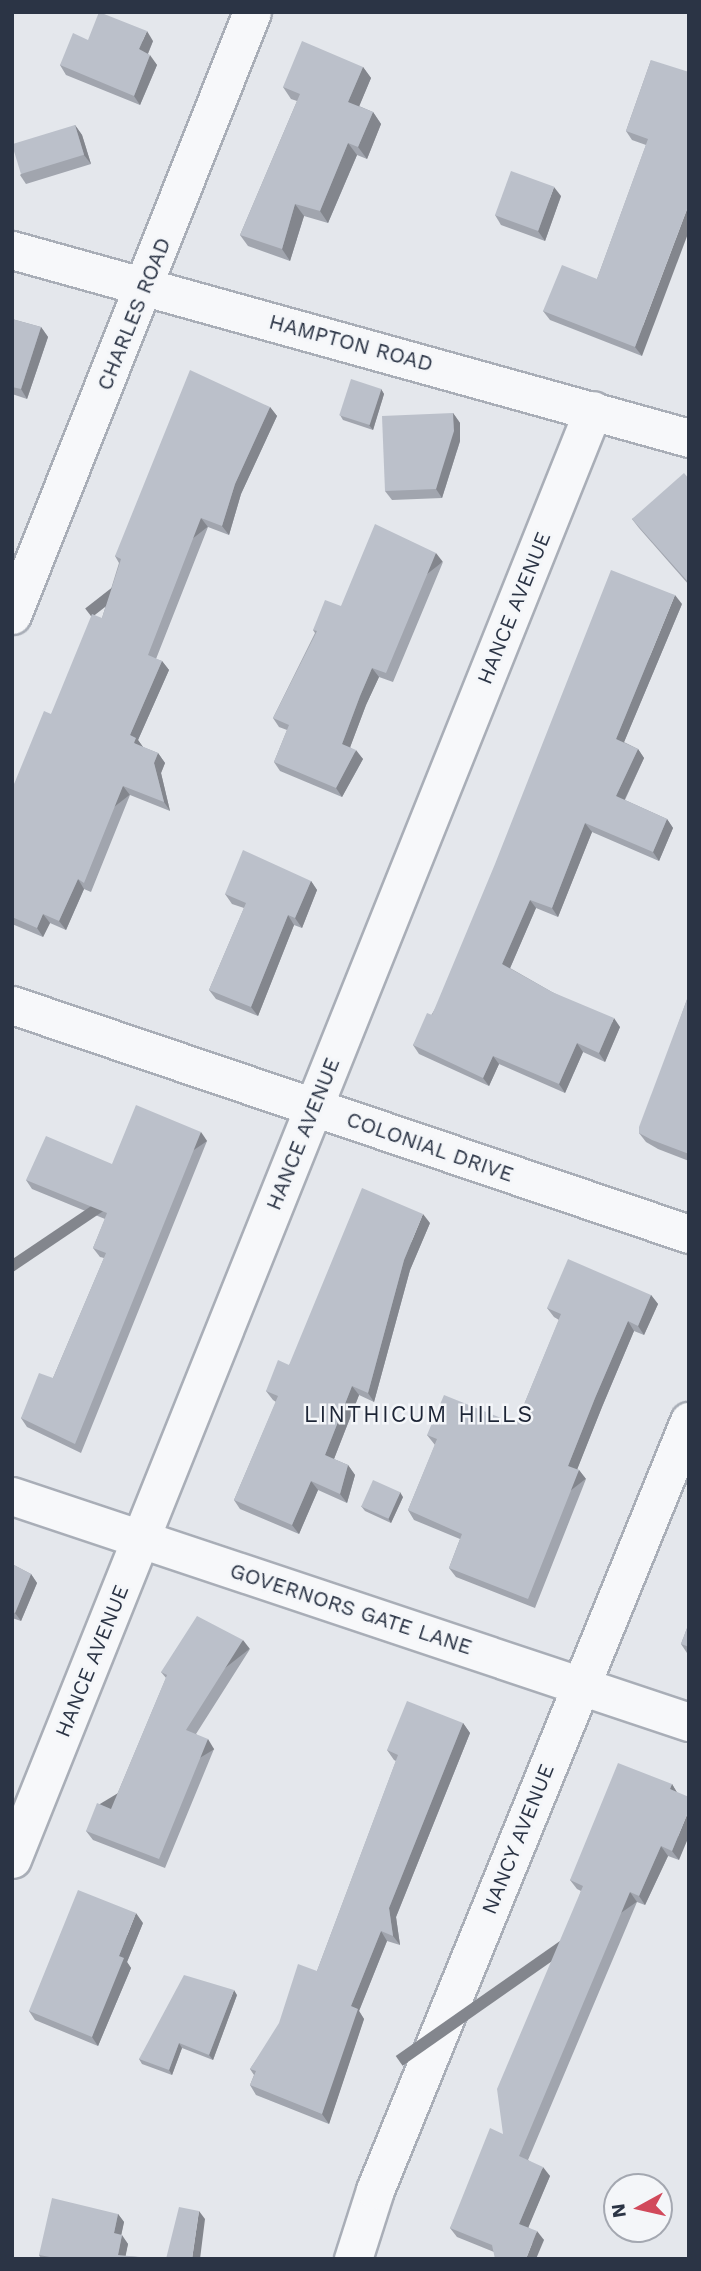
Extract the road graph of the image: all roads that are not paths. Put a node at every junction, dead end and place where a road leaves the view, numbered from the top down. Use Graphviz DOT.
graph roads {
  1 [pos="251,12"];
  2 [pos="12,250"];
  3 [pos="145,287"];
  4 [pos="593,410"];
  5 [pos="689,438"];
  6 [pos="12,615"];
  7 [pos="12,1005"];
  8 [pos="313,1108"];
  9 [pos="689,1234"];
  10 [pos="689,1421"];
  11 [pos="12,1496"];
  12 [pos="141,1539"];
  13 [pos="581,1686"];
  14 [pos="689,1722"];
  15 [pos="12,1858"];
  16 [pos="353,2259"];
  1 -- 3 [label="street, CHARLES ROAD"];
  2 -- 3 [label="street, HAMPTON ROAD"];
  3 -- 4 [label="street, HAMPTON ROAD"];
  3 -- 6 [label="street, CHARLES ROAD"];
  4 -- 5 [label="street, HAMPTON ROAD"];
  4 -- 8 [label="street, HANCE AVENUE"];
  7 -- 8 [label="street, COLONIAL DRIVE"];
  8 -- 9 [label="street, COLONIAL DRIVE"];
  8 -- 12 [label="street, HANCE AVENUE"];
  10 -- 13 [label="street, NANCY AVENUE"];
  11 -- 12 [label="street, GOVERNORS GATE LANE"];
  12 -- 13 [label="street, GOVERNORS GATE LANE"];
  12 -- 15 [label="street, HANCE AVENUE"];
  13 -- 14 [label="street, GOVERNORS GATE LANE"];
  13 -- 16 [label="street, NANCY AVENUE"];
}
